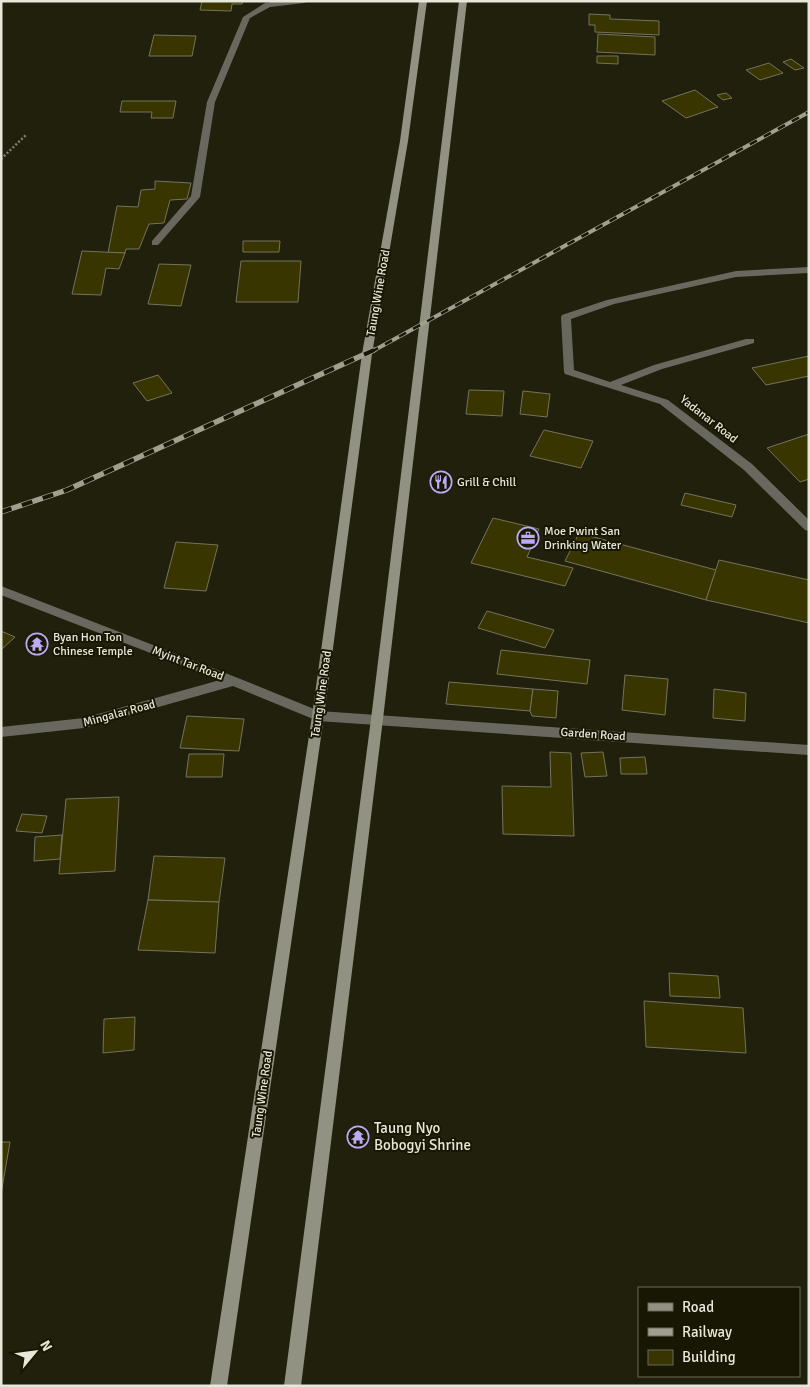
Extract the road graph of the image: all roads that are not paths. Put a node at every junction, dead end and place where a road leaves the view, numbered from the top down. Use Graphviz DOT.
graph roads {
  1 [pos="304,1"];
  2 [pos="423,1"];
  3 [pos="462,1"];
  4 [pos="155,244"];
  5 [pos="809,270"];
  6 [pos="750,341"];
  7 [pos="610,385"];
  8 [pos="809,526"];
  9 [pos="1,590"];
  10 [pos="234,681"];
  11 [pos="318,716"];
  12 [pos="377,719"];
  13 [pos="1,732"];
  14 [pos="809,750"];
  15 [pos="218,1386"];
  16 [pos="292,1386"];
  1 -- 4 [label="street"];
  2 -- 11 [label="main road, Taung Wine Road"];
  3 -- 12 [label="main road"];
  5 -- 7 [label="street, Yadanar Road"];
  6 -- 7 [label="street"];
  7 -- 8 [label="street, Yadanar Road"];
  9 -- 10 [label="street, Myint Tar Road"];
  10 -- 11 [label="street, Myint Tar Road"];
  10 -- 13 [label="street, Mingalar Road"];
  11 -- 12 [label="street, Myint Tar Road"];
  11 -- 15 [label="main road, Taung Wine Road"];
  12 -- 14 [label="street, Garden Road"];
  12 -- 16 [label="main road"];
}
